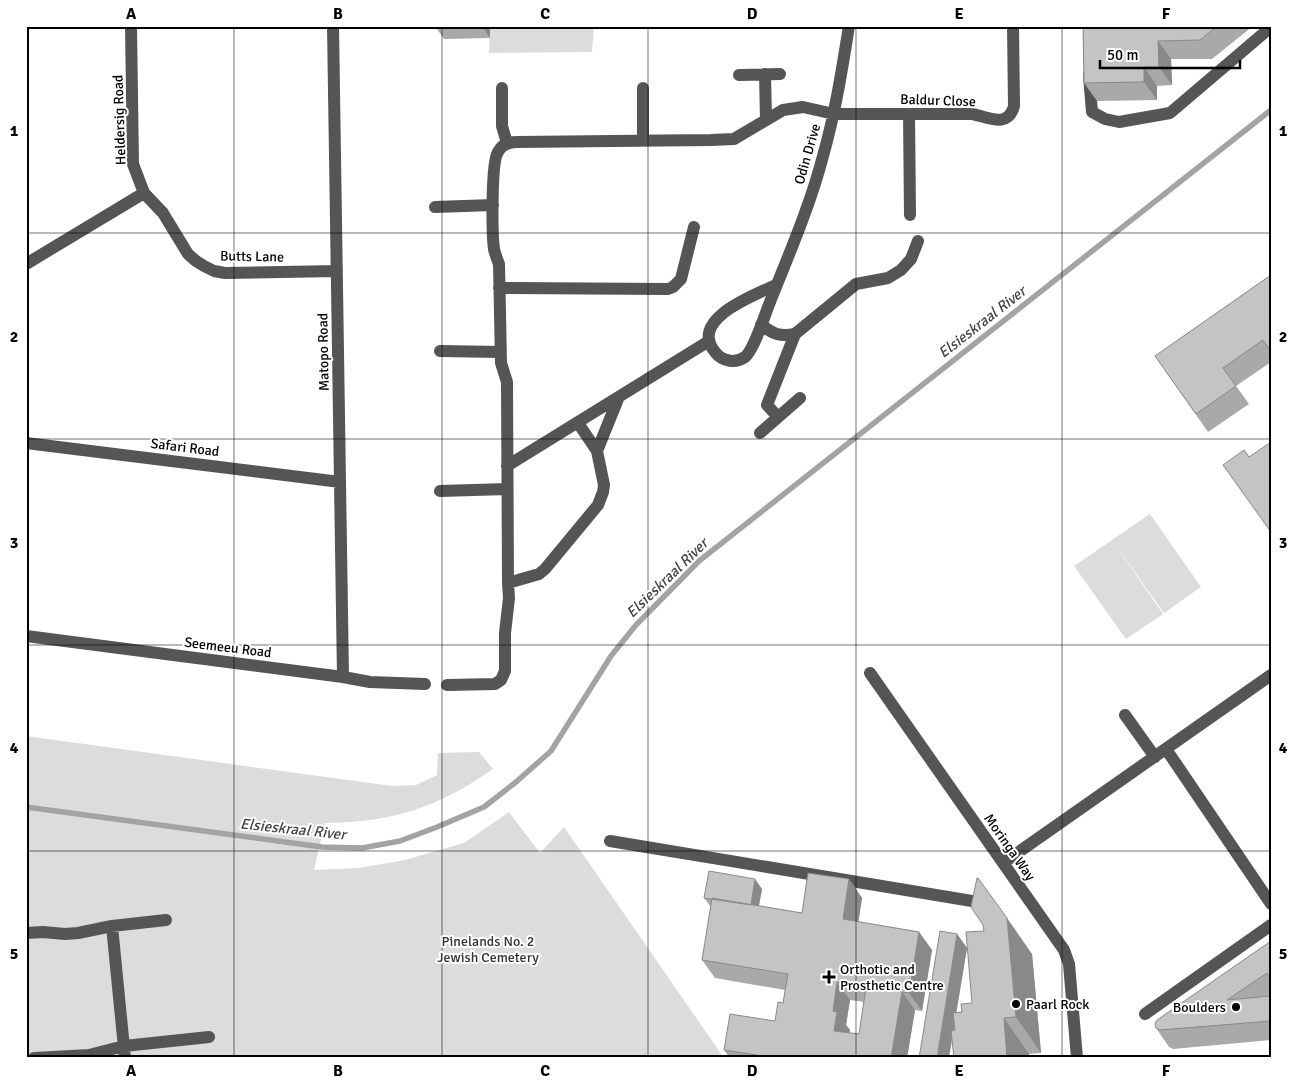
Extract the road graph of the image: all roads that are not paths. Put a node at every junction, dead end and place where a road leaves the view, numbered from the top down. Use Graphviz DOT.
graph roads {
  1 [pos="131,26"];
  2 [pos="334,26"];
  3 [pos="850,26"];
  4 [pos="1014,26"];
  5 [pos="1271,27"];
  6 [pos="1088,61"];
  7 [pos="739,74"];
  8 [pos="766,74"];
  9 [pos="780,74"];
  10 [pos="502,88"];
  11 [pos="643,88"];
  12 [pos="834,114"];
  13 [pos="909,114"];
  14 [pos="766,120"];
  15 [pos="643,141"];
  16 [pos="507,143"];
  17 [pos="144,193"];
  18 [pos="493,205"];
  19 [pos="435,207"];
  20 [pos="910,215"];
  21 [pos="694,227"];
  22 [pos="918,241"];
  23 [pos="26,264"];
  24 [pos="337,271"];
  25 [pos="776,285"];
  26 [pos="499,288"];
  27 [pos="761,325"];
  28 [pos="795,334"];
  29 [pos="709,341"];
  30 [pos="440,351"];
  31 [pos="500,352"];
  32 [pos="800,398"];
  33 [pos="618,399"];
  34 [pos="778,417"];
  35 [pos="578,423"];
  36 [pos="760,432"];
  37 [pos="26,442"];
  38 [pos="597,451"];
  39 [pos="507,466"];
  40 [pos="340,482"];
  41 [pos="507,489"];
  42 [pos="440,491"];
  43 [pos="508,583"];
  44 [pos="26,636"];
  45 [pos="870,672"];
  46 [pos="1271,675"];
  47 [pos="343,677"];
  48 [pos="425,684"];
  49 [pos="447,685"];
  50 [pos="1125,715"];
  51 [pos="1160,753"];
  52 [pos="610,841"];
  53 [pos="1003,863"];
  54 [pos="1271,904"];
  55 [pos="987,914"];
  56 [pos="166,920"];
  57 [pos="1271,925"];
  58 [pos="112,926"];
  59 [pos="26,933"];
  60 [pos="1145,1014"];
  61 [pos="209,1037"];
  62 [pos="124,1052"];
  63 [pos="34,1058"];
  64 [pos="1077,1058"];
  1 -- 17 [label="street, Heldersig Road"];
  2 -- 24 [label="street, Matopo Road"];
  3 -- 12 [label="street, Odin Drive"];
  4 -- 13 [label="street, Baldur Close"];
  5 -- 6 [label="street"];
  7 -- 8 [label="street"];
  8 -- 9 [label="street"];
  8 -- 14 [label="street"];
  10 -- 16 [label="street"];
  11 -- 15 [label="street"];
  12 -- 13 [label="street, Baldur Close"];
  12 -- 14 [label="street, Baldur Close"];
  12 -- 25 [label="street, Odin Drive"];
  13 -- 20 [label="street"];
  14 -- 15 [label="street, Baldur Close"];
  15 -- 16 [label="street, Baldur Close"];
  16 -- 18 [label="street"];
  17 -- 23 [label="street"];
  17 -- 24 [label="street, Butts Lane"];
  18 -- 19 [label="street"];
  18 -- 26 [label="street"];
  21 -- 26 [label="street"];
  22 -- 28 [label="street"];
  24 -- 40 [label="street, Matopo Road"];
  25 -- 27 [label="street, Odin Drive"];
  25 -- 29 [label="street"];
  26 -- 31 [label="street"];
  27 -- 28 [label="street"];
  27 -- 29 [label="street, Odin Drive"];
  28 -- 34 [label="street"];
  29 -- 33 [label="street"];
  30 -- 31 [label="street"];
  31 -- 39 [label="street"];
  32 -- 34 [label="street"];
  33 -- 35 [label="street"];
  33 -- 38 [label="street"];
  34 -- 36 [label="street"];
  35 -- 38 [label="street"];
  35 -- 39 [label="street"];
  37 -- 40 [label="street, Safari Road"];
  38 -- 43 [label="street"];
  39 -- 41 [label="street"];
  40 -- 47 [label="street, Matopo Road"];
  41 -- 42 [label="street"];
  41 -- 43 [label="street"];
  43 -- 49 [label="street"];
  44 -- 47 [label="street, Seemeeu Road"];
  45 -- 53 [label="street, Moringa Way"];
  46 -- 51 [label="street"];
  47 -- 48 [label="street, Seemeeu Road"];
  50 -- 51 [label="street"];
  51 -- 53 [label="street"];
  51 -- 54 [label="street"];
  52 -- 55 [label="street"];
  53 -- 64 [label="street, Moringa Way"];
  56 -- 58 [label="street"];
  57 -- 60 [label="street"];
  58 -- 59 [label="street"];
  58 -- 62 [label="street"];
  61 -- 62 [label="street"];
  62 -- 63 [label="street"];
}
